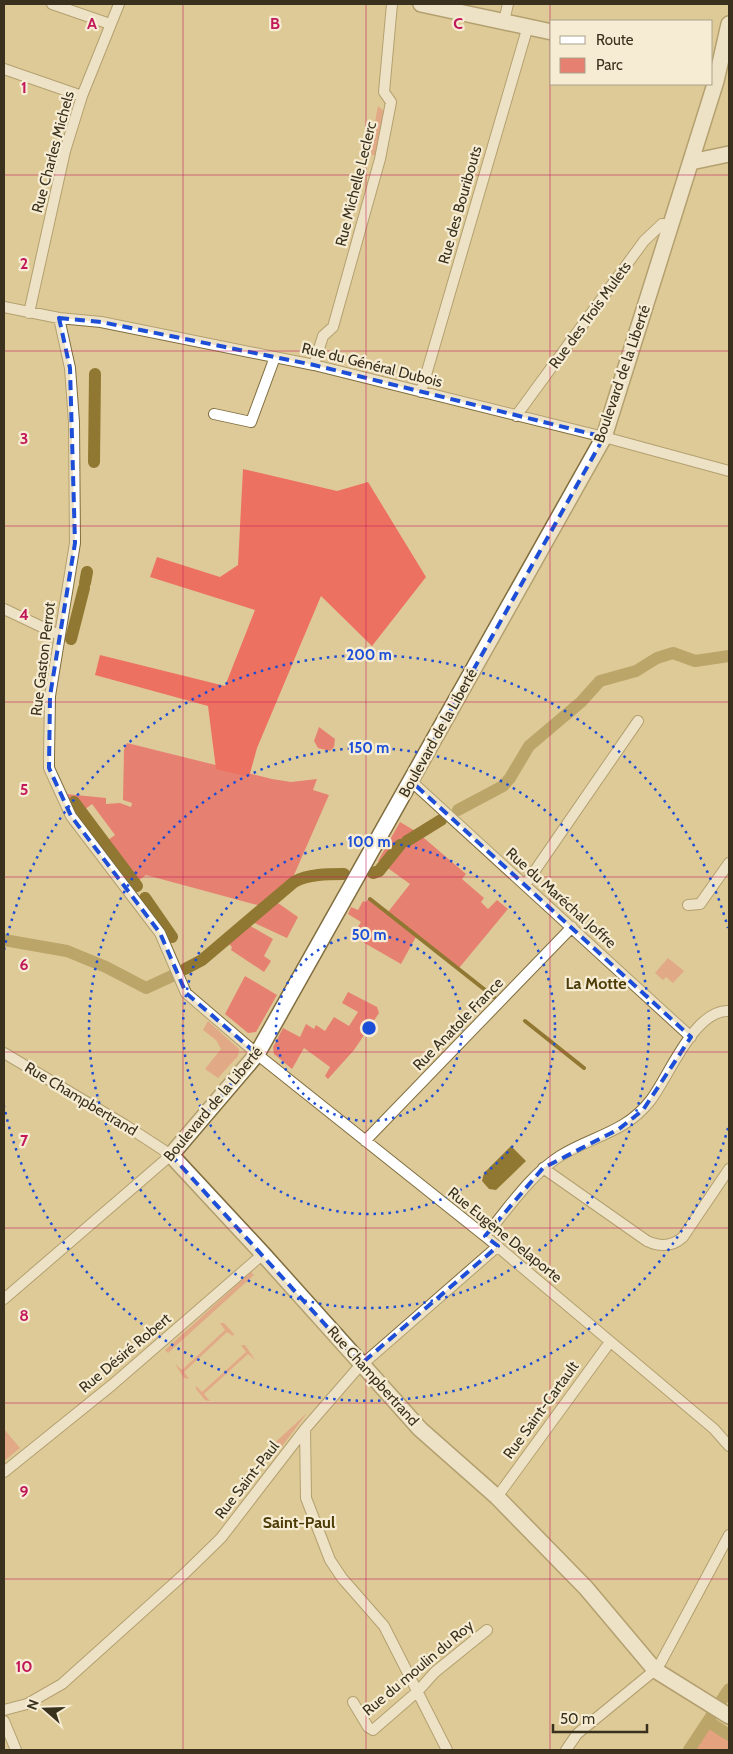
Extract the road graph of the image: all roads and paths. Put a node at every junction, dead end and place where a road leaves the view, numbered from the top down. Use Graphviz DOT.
graph roads {
  1 [pos="52,4"];
  2 [pos="119,4"];
  3 [pos="392,4"];
  4 [pos="421,4"];
  5 [pos="508,4"];
  6 [pos="504,20"];
  7 [pos="110,24"];
  8 [pos="729,24"];
  9 [pos="528,26"];
  10 [pos="550,32"];
  11 [pos="4,69"];
  12 [pos="720,72"];
  13 [pos="82,96"];
  14 [pos="729,154"];
  15 [pos="691,162"];
  16 [pos="671,225"];
  17 [pos="4,307"];
  18 [pos="30,313"];
  19 [pos="60,318"];
  20 [pos="274,357"];
  21 [pos="314,365"];
  22 [pos="421,392"];
  23 [pos="214,414"];
  24 [pos="516,416"];
  25 [pos="604,437"];
  26 [pos="729,471"];
  27 [pos="4,609"];
  28 [pos="59,635"];
  29 [pos="638,721"];
  30 [pos="411,781"];
  31 [pos="729,866"];
  32 [pos="526,885"];
  33 [pos="688,905"];
  34 [pos="572,927"];
  35 [pos="729,1010"];
  36 [pos="691,1036"];
  37 [pos="4,1053"];
  38 [pos="257,1054"];
  39 [pos="365,1141"];
  40 [pos="171,1155"];
  41 [pos="543,1168"];
  42 [pos="729,1169"];
  43 [pos="485,1236"];
  44 [pos="498,1246"];
  45 [pos="263,1254"];
  46 [pos="4,1299"];
  47 [pos="610,1342"];
  48 [pos="361,1364"];
  49 [pos="305,1429"];
  50 [pos="729,1446"];
  51 [pos="4,1472"];
  52 [pos="497,1496"];
  53 [pos="729,1535"];
  54 [pos="487,1630"];
  55 [pos="655,1670"];
  56 [pos="418,1690"];
  57 [pos="353,1702"];
  58 [pos="4,1710"];
  59 [pos="727,1715"];
  60 [pos="4,1721"];
  61 [pos="16,1750"];
  62 [pos="447,1750"];
  63 [pos="566,1750"];
  1 -- 7 [label="street"];
  2 -- 7 [label="street, Rue Charles Michels"];
  3 -- 21 [label="street, Rue Michelle Leclerc"];
  4 -- 6 [label="street"];
  5 -- 6 [label="street"];
  6 -- 9 [label="street"];
  7 -- 13 [label="street, Rue Charles Michels"];
  8 -- 12 [label="street, Boulevard de la Liberté"];
  9 -- 10 [label="street"];
  9 -- 22 [label="street, Rue des Bouribouts"];
  11 -- 13 [label="street"];
  12 -- 15 [label="street, Boulevard de la Liberté"];
  13 -- 18 [label="street, Rue Charles Michels"];
  14 -- 15 [label="street"];
  15 -- 16 [label="street, Boulevard de la Liberté"];
  16 -- 24 [label="street, Rue des Trois Mulets"];
  16 -- 25 [label="street, Boulevard de la Liberté"];
  17 -- 18 [label="street, Rue du Général Dubois"];
  18 -- 19 [label="street, Rue du Général Dubois"];
  19 -- 20 [label="street, Rue du Général Dubois"];
  19 -- 28 [label="street, Rue Gaston Perrot"];
  20 -- 21 [label="street, Rue du Général Dubois"];
  20 -- 23 [label="street"];
  21 -- 22 [label="street, Rue du Général Dubois"];
  22 -- 24 [label="street, Rue du Général Dubois"];
  24 -- 25 [label="street, Rue du Général Dubois"];
  25 -- 26 [label="street, Rue du Général Dubois"];
  25 -- 30 [label="street, Boulevard de la Liberté"];
  27 -- 28 [label="street"];
  28 -- 38 [label="street, Rue Gaston Perrot"];
  29 -- 32 [label="street"];
  30 -- 32 [label="street, Rue du Maréchal Joffre"];
  30 -- 38 [label="street, Boulevard de la Liberté"];
  31 -- 33 [label="street"];
  32 -- 34 [label="street, Rue du Maréchal Joffre"];
  34 -- 36 [label="street, Rue du Maréchal Joffre"];
  34 -- 39 [label="street, Rue Anatole France"];
  35 -- 36 [label="street"];
  36 -- 41 [label="street"];
  37 -- 40 [label="street, Rue Champbertrand"];
  38 -- 39 [label="street, Rue Eugène Delaporte"];
  38 -- 40 [label="street, Boulevard de la Liberté"];
  39 -- 43 [label="street, Rue Eugène Delaporte"];
  40 -- 45 [label="street, Rue Champbertrand"];
  40 -- 46 [label="street, Boulevard de la Liberté"];
  41 -- 42 [label="street"];
  41 -- 43 [label="street"];
  43 -- 44 [label="street, Rue Eugène Delaporte"];
  44 -- 47 [label="street, Rue Eugène Delaporte"];
  44 -- 48 [label="street, Rue Saint-Paul"];
  45 -- 48 [label="street, Rue Champbertrand"];
  45 -- 51 [label="street, Rue Désiré Robert"];
  47 -- 50 [label="street, Rue Eugène Delaporte"];
  47 -- 52 [label="street, Rue Saint-Cartault"];
  48 -- 49 [label="street, Rue Saint-Paul"];
  48 -- 52 [label="street, Rue Champbertrand"];
  49 -- 56 [label="street, Rue du moulin du Roy"];
  49 -- 58 [label="street, Rue Saint-Paul"];
  52 -- 55 [label="street, Rue Champbertrand"];
  53 -- 55 [label="street"];
  54 -- 56 [label="street, Rue du moulin du Roy"];
  55 -- 59 [label="street, Rue Champbertrand"];
  55 -- 63 [label="street"];
  56 -- 57 [label="street, Rue du moulin du Roy"];
  56 -- 62 [label="street, Rue du moulin du Roy"];
  60 -- 61 [label="street"];
}
